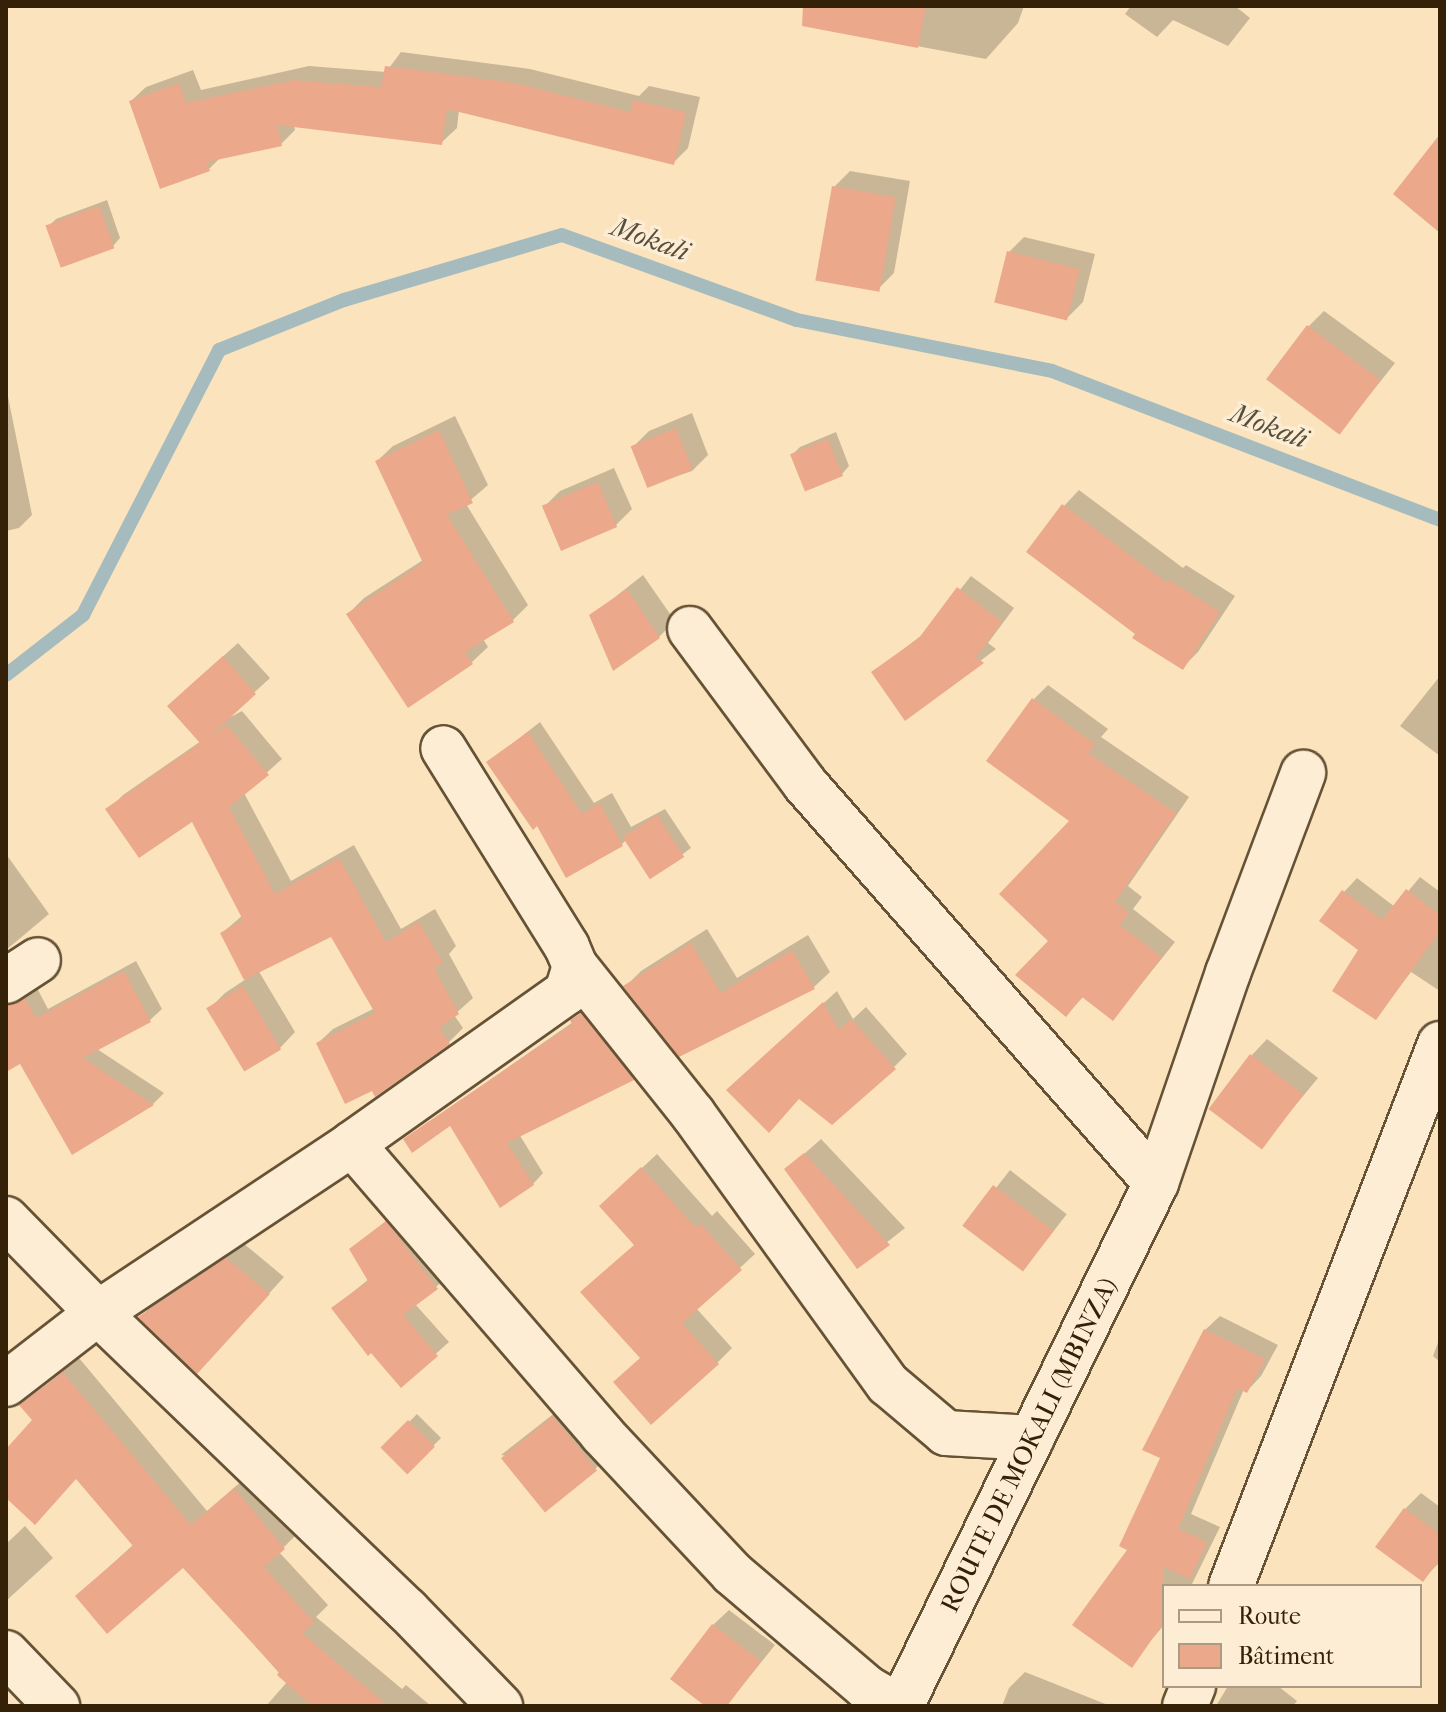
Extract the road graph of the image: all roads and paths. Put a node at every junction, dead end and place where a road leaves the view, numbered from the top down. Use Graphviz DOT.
graph roads {
  1 [pos="690,629"];
  2 [pos="443,748"];
  3 [pos="1303,773"];
  4 [pos="575,966"];
  5 [pos="1440,1044"];
  6 [pos="352,1144"];
  7 [pos="1156,1183"];
  8 [pos="6,1219"];
  9 [pos="98,1313"];
  10 [pos="6,1384"];
  11 [pos="1032,1438"];
  12 [pos="1232,1584"];
  13 [pos="6,1653"];
  14 [pos="57,1706"];
  15 [pos="500,1706"];
  16 [pos="900,1706"];
  1 -- 7 [label="street"];
  2 -- 4 [label="street"];
  3 -- 7 [label="street, ROUTE DE MOKALI (MBINZA)"];
  4 -- 6 [label="street"];
  4 -- 11 [label="street"];
  5 -- 12 [label="street"];
  6 -- 9 [label="street"];
  6 -- 16 [label="street"];
  7 -- 11 [label="street, ROUTE DE MOKALI (MBINZA)"];
  8 -- 9 [label="street"];
  9 -- 10 [label="street"];
  9 -- 15 [label="street"];
  11 -- 16 [label="street, ROUTE DE MOKALI (MBINZA)"];
  13 -- 14 [label="street"];
}
